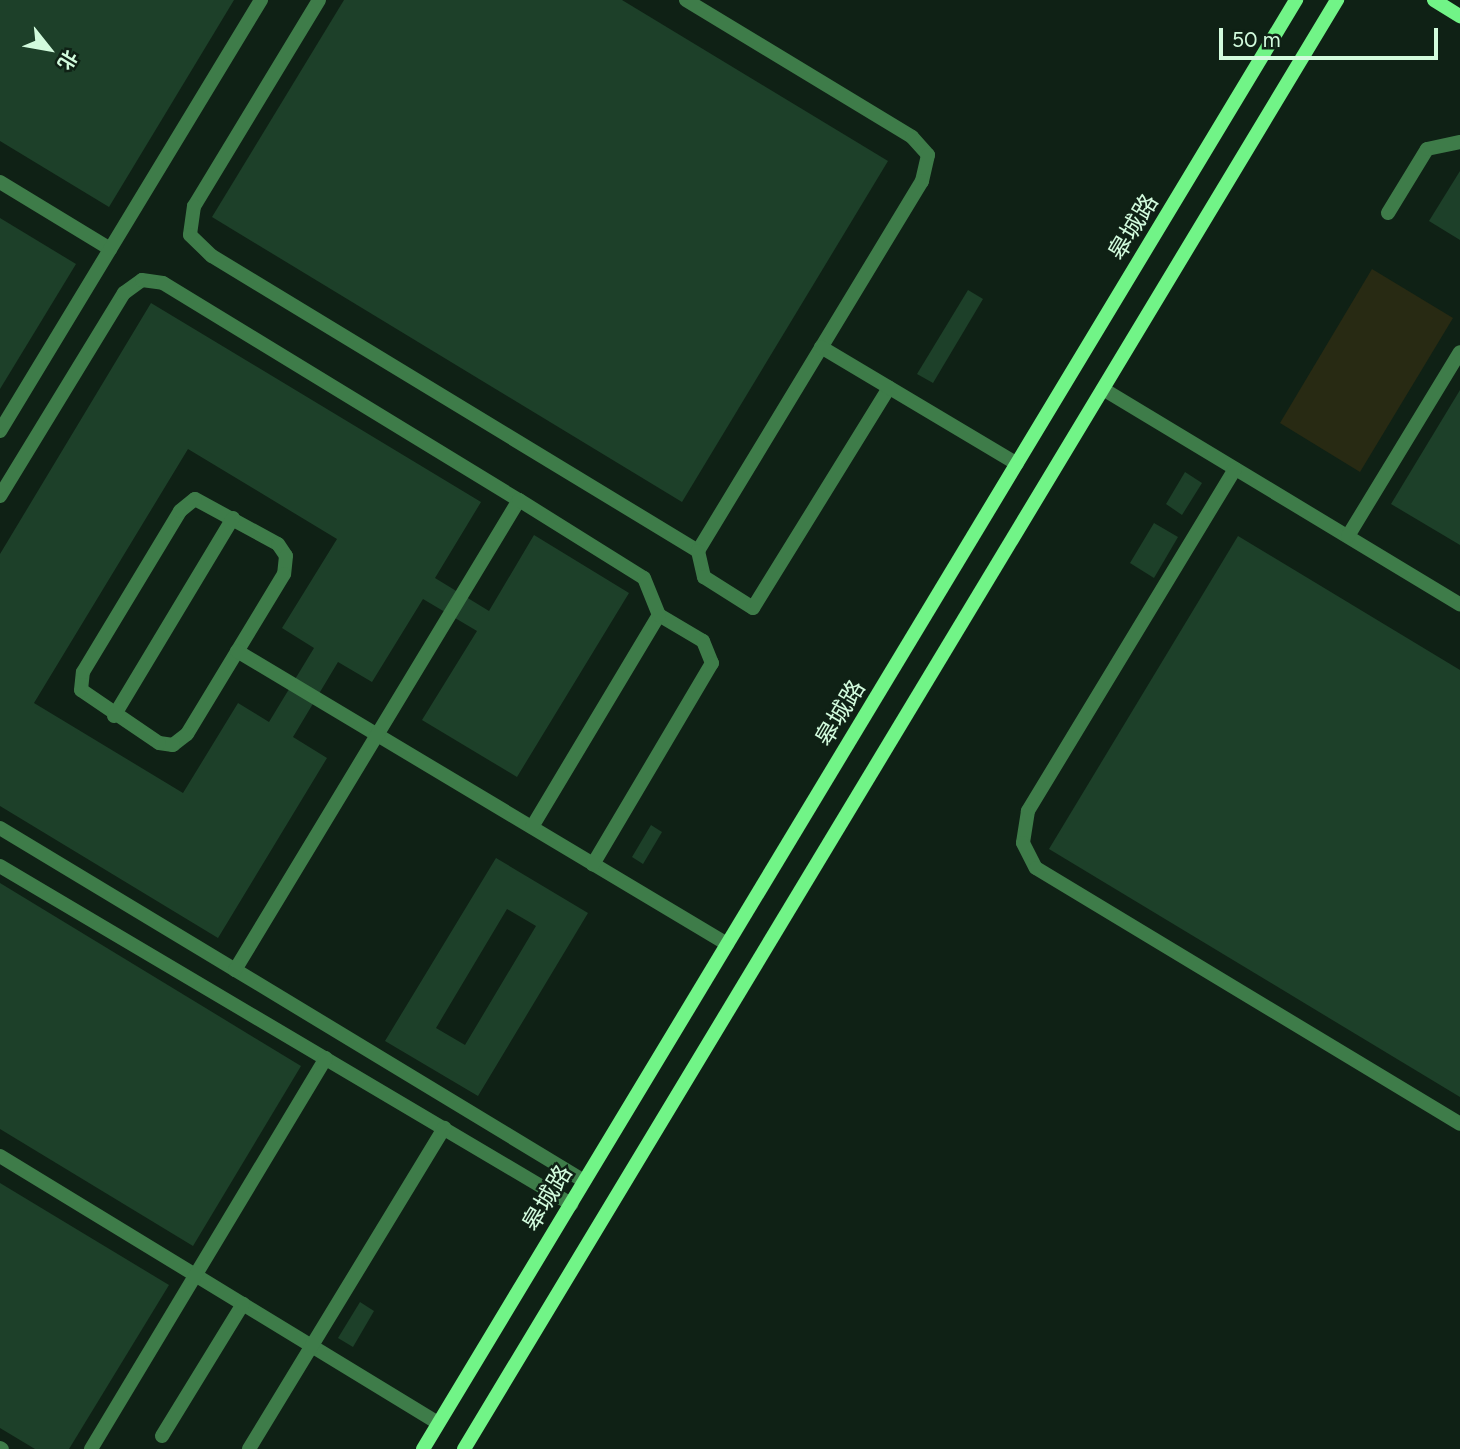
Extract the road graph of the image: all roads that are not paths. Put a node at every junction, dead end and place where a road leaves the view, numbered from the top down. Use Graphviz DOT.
graph roads {
  1 [pos="261,0"];
  2 [pos="319,0"];
  3 [pos="686,0"];
  4 [pos="1296,0"];
  5 [pos="1337,0"];
  6 [pos="1434,0"];
  7 [pos="1460,16"];
  8 [pos="1460,142"];
  9 [pos="0,182"];
  10 [pos="1388,213"];
  11 [pos="110,249"];
  12 [pos="821,347"];
  13 [pos="1460,352"];
  14 [pos="889,388"];
  15 [pos="1103,389"];
  16 [pos="0,431"];
  17 [pos="1017,464"];
  18 [pos="1235,469"];
  19 [pos="0,496"];
  20 [pos="519,500"];
  21 [pos="233,518"];
  22 [pos="1348,536"];
  23 [pos="698,551"];
  24 [pos="1460,604"];
  25 [pos="659,615"];
  26 [pos="237,651"];
  27 [pos="114,716"];
  28 [pos="377,734"];
  29 [pos="532,827"];
  30 [pos="0,828"];
  31 [pos="593,864"];
  32 [pos="0,866"];
  33 [pos="727,944"];
  34 [pos="235,970"];
  35 [pos="326,1058"];
  36 [pos="1460,1124"];
  37 [pos="444,1128"];
  38 [pos="0,1156"];
  39 [pos="584,1181"];
  40 [pos="571,1204"];
  41 [pos="195,1275"];
  42 [pos="243,1304"];
  43 [pos="312,1346"];
  44 [pos="439,1423"];
  45 [pos="162,1436"];
  46 [pos="91,1449"];
  47 [pos="249,1449"];
  48 [pos="423,1449"];
  49 [pos="464,1449"];
  1 -- 11 [label="lane"];
  2 -- 23 [label="lane"];
  3 -- 12 [label="lane"];
  4 -- 17 [label="main road, 皋城路"];
  5 -- 15 [label="main road"];
  6 -- 7 [label="main road"];
  8 -- 10 [label="lane"];
  9 -- 11 [label="lane"];
  11 -- 16 [label="lane"];
  12 -- 14 [label="lane"];
  12 -- 23 [label="lane"];
  13 -- 22 [label="lane"];
  14 -- 17 [label="lane"];
  14 -- 23 [label="lane"];
  15 -- 18 [label="lane"];
  15 -- 49 [label="main road"];
  17 -- 33 [label="main road, 皋城路"];
  18 -- 22 [label="lane"];
  18 -- 36 [label="lane"];
  19 -- 20 [label="lane"];
  20 -- 25 [label="lane"];
  20 -- 28 [label="lane"];
  21 -- 26 [label="lane"];
  21 -- 27 [label="lane"];
  21 -- 27 [label="lane"];
  22 -- 24 [label="lane"];
  25 -- 29 [label="lane"];
  25 -- 31 [label="lane"];
  26 -- 27 [label="lane"];
  26 -- 28 [label="lane"];
  28 -- 29 [label="lane"];
  28 -- 34 [label="lane"];
  29 -- 31 [label="lane"];
  30 -- 34 [label="lane"];
  31 -- 33 [label="lane"];
  32 -- 35 [label="lane"];
  33 -- 39 [label="main road, 皋城路"];
  34 -- 39 [label="lane"];
  35 -- 37 [label="lane"];
  35 -- 41 [label="lane"];
  37 -- 40 [label="lane"];
  37 -- 43 [label="lane"];
  38 -- 41 [label="lane"];
  39 -- 40 [label="main road, 皋城路"];
  40 -- 44 [label="main road, 皋城路"];
  41 -- 42 [label="lane"];
  41 -- 46 [label="lane"];
  42 -- 43 [label="lane"];
  42 -- 45 [label="lane"];
  43 -- 44 [label="lane"];
  43 -- 47 [label="lane"];
  44 -- 48 [label="main road, 皋城路"];
}
